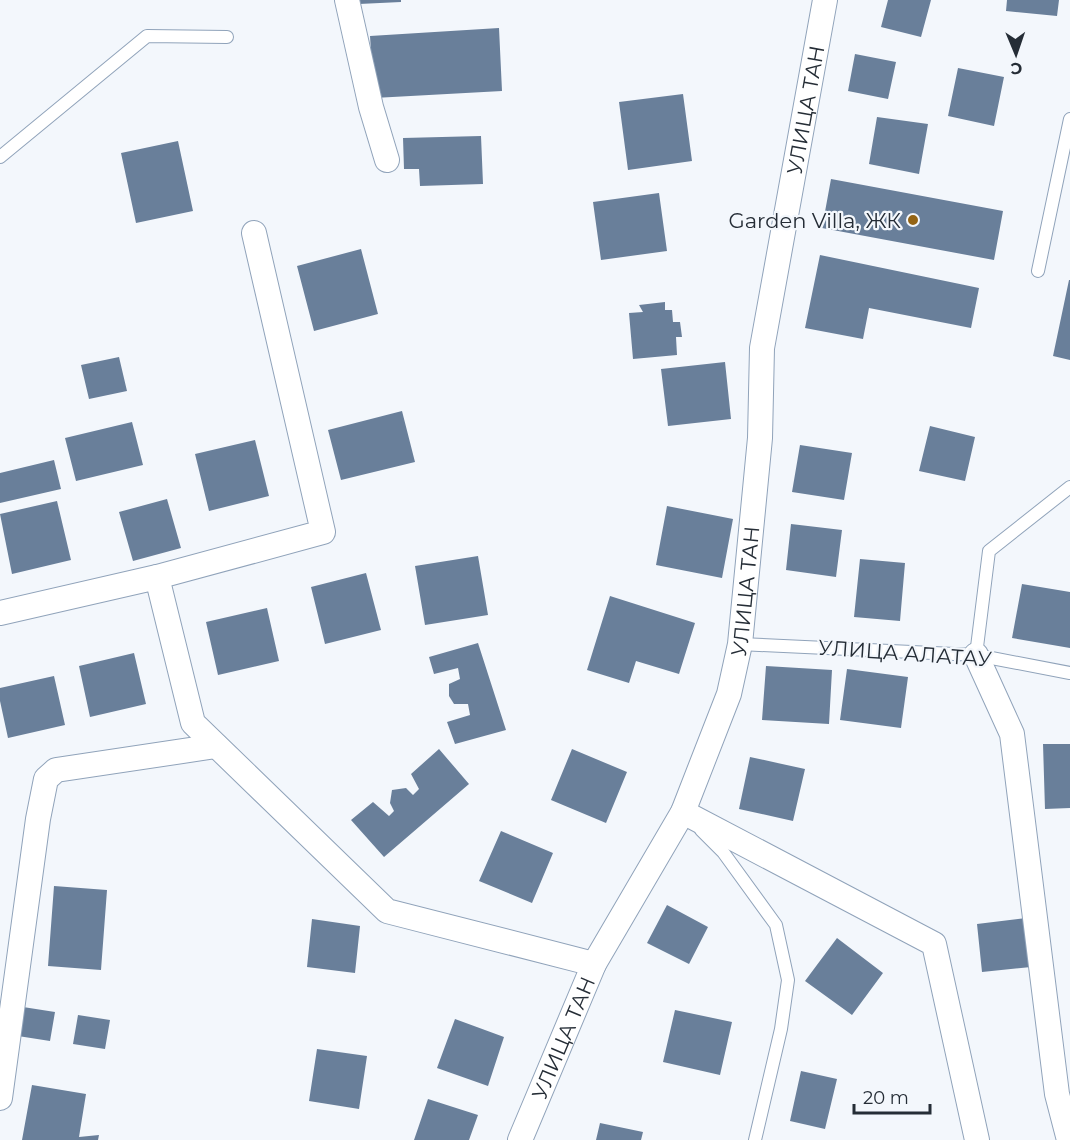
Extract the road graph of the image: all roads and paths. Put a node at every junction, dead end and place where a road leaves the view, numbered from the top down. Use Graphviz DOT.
graph roads {
  1 [pos="347,0"];
  2 [pos="825,0"];
  3 [pos="227,36"];
  4 [pos="1070,119"];
  5 [pos="0,156"];
  6 [pos="387,160"];
  7 [pos="254,233"];
  8 [pos="1038,271"];
  9 [pos="1070,487"];
  10 [pos="157,577"];
  11 [pos="0,613"];
  12 [pos="740,644"];
  13 [pos="976,655"];
  14 [pos="1070,673"];
  15 [pos="216,746"];
  16 [pos="682,812"];
  17 [pos="594,964"];
  18 [pos="1063,1095"];
  19 [pos="0,1098"];
  20 [pos="520,1140"];
  21 [pos="754,1140"];
  22 [pos="977,1140"];
  23 [pos="1069,1140"];
  1 -- 6 [label="street"];
  2 -- 12 [label="street, УЛИЦА ТАН"];
  3 -- 5 [label="lane"];
  4 -- 8 [label="lane"];
  7 -- 10 [label="street"];
  9 -- 13 [label="lane"];
  10 -- 11 [label="street"];
  10 -- 15 [label="street"];
  12 -- 13 [label="lane, УЛИЦА АЛАТАУ"];
  12 -- 16 [label="street, УЛИЦА ТАН"];
  13 -- 14 [label="lane, УЛИЦА АЛАТАУ"];
  13 -- 18 [label="street"];
  15 -- 17 [label="street"];
  15 -- 19 [label="street"];
  16 -- 17 [label="street, УЛИЦА ТАН"];
  16 -- 21 [label="lane"];
  16 -- 22 [label="street"];
  17 -- 20 [label="street, УЛИЦА ТАН"];
  18 -- 23 [label="street"];
}
